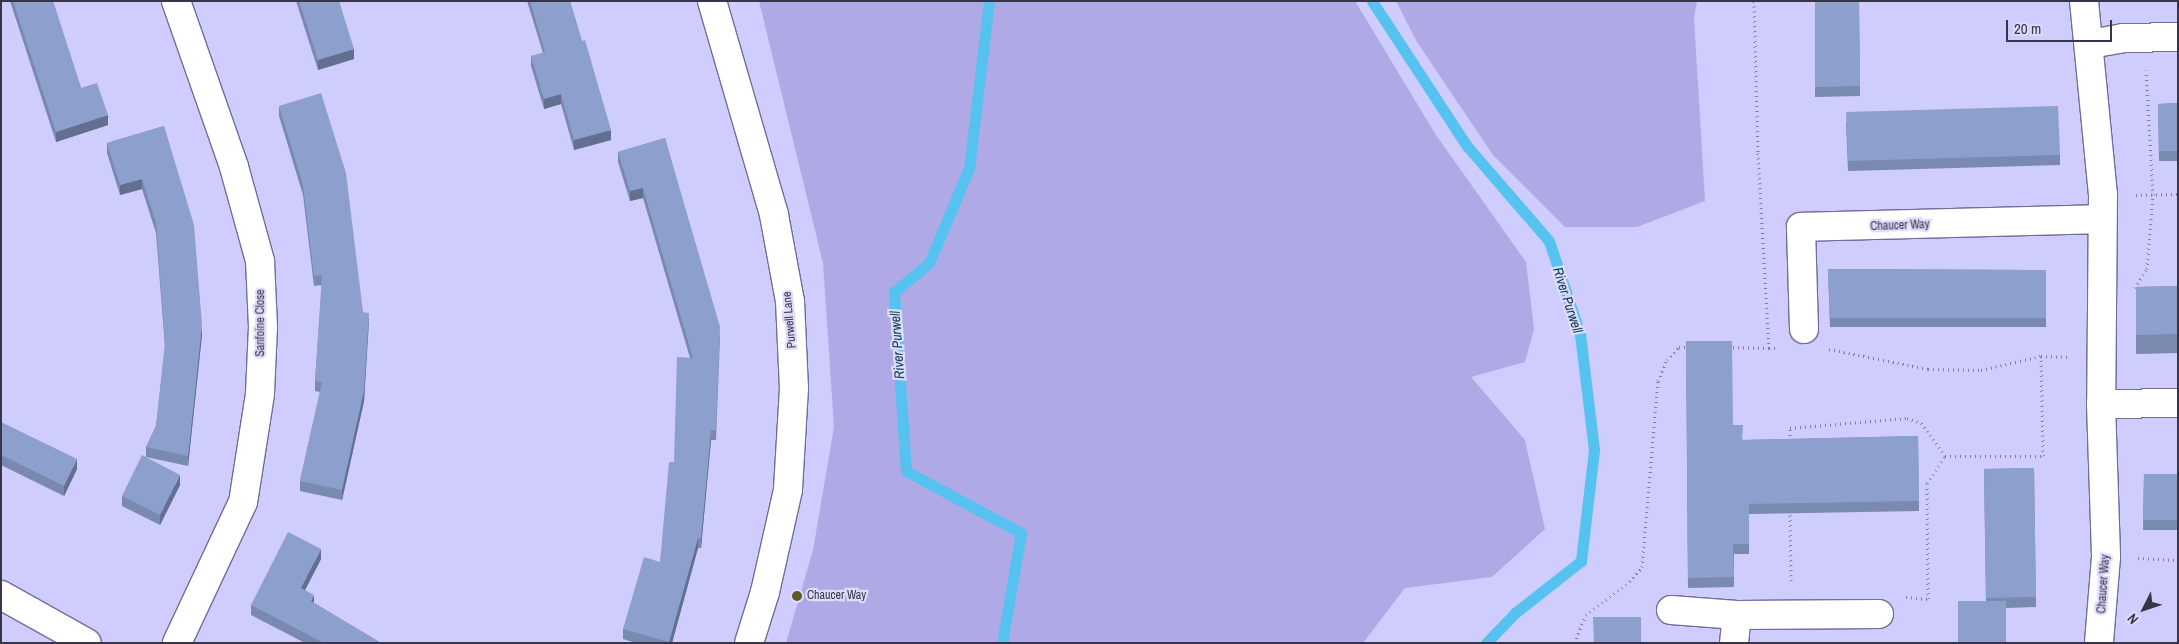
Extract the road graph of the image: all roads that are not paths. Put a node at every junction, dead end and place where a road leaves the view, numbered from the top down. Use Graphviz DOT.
graph roads {
  1 [pos="176,1"];
  2 [pos="712,1"];
  3 [pos="2084,1"];
  4 [pos="2178,37"];
  5 [pos="2090,44"];
  6 [pos="2103,207"];
  7 [pos="1796,339"];
  8 [pos="2178,403"];
  9 [pos="2101,404"];
  10 [pos="1,594"];
  11 [pos="1671,610"];
  12 [pos="1879,614"];
  13 [pos="1737,615"];
  14 [pos="87,643"];
  15 [pos="177,643"];
  16 [pos="749,643"];
  17 [pos="1734,643"];
  18 [pos="2099,643"];
  1 -- 15 [label="street, Sanfoine Close"];
  2 -- 16 [label="street, Purwell Lane"];
  3 -- 5 [label="street, Chaucer Way"];
  4 -- 5 [label="street"];
  5 -- 6 [label="street, Chaucer Way"];
  6 -- 7 [label="street, Chaucer Way"];
  6 -- 9 [label="street, Chaucer Way"];
  8 -- 9 [label="street"];
  9 -- 18 [label="street, Chaucer Way"];
  10 -- 14 [label="street"];
  11 -- 13 [label="street"];
  12 -- 13 [label="street"];
  13 -- 17 [label="street"];
}
